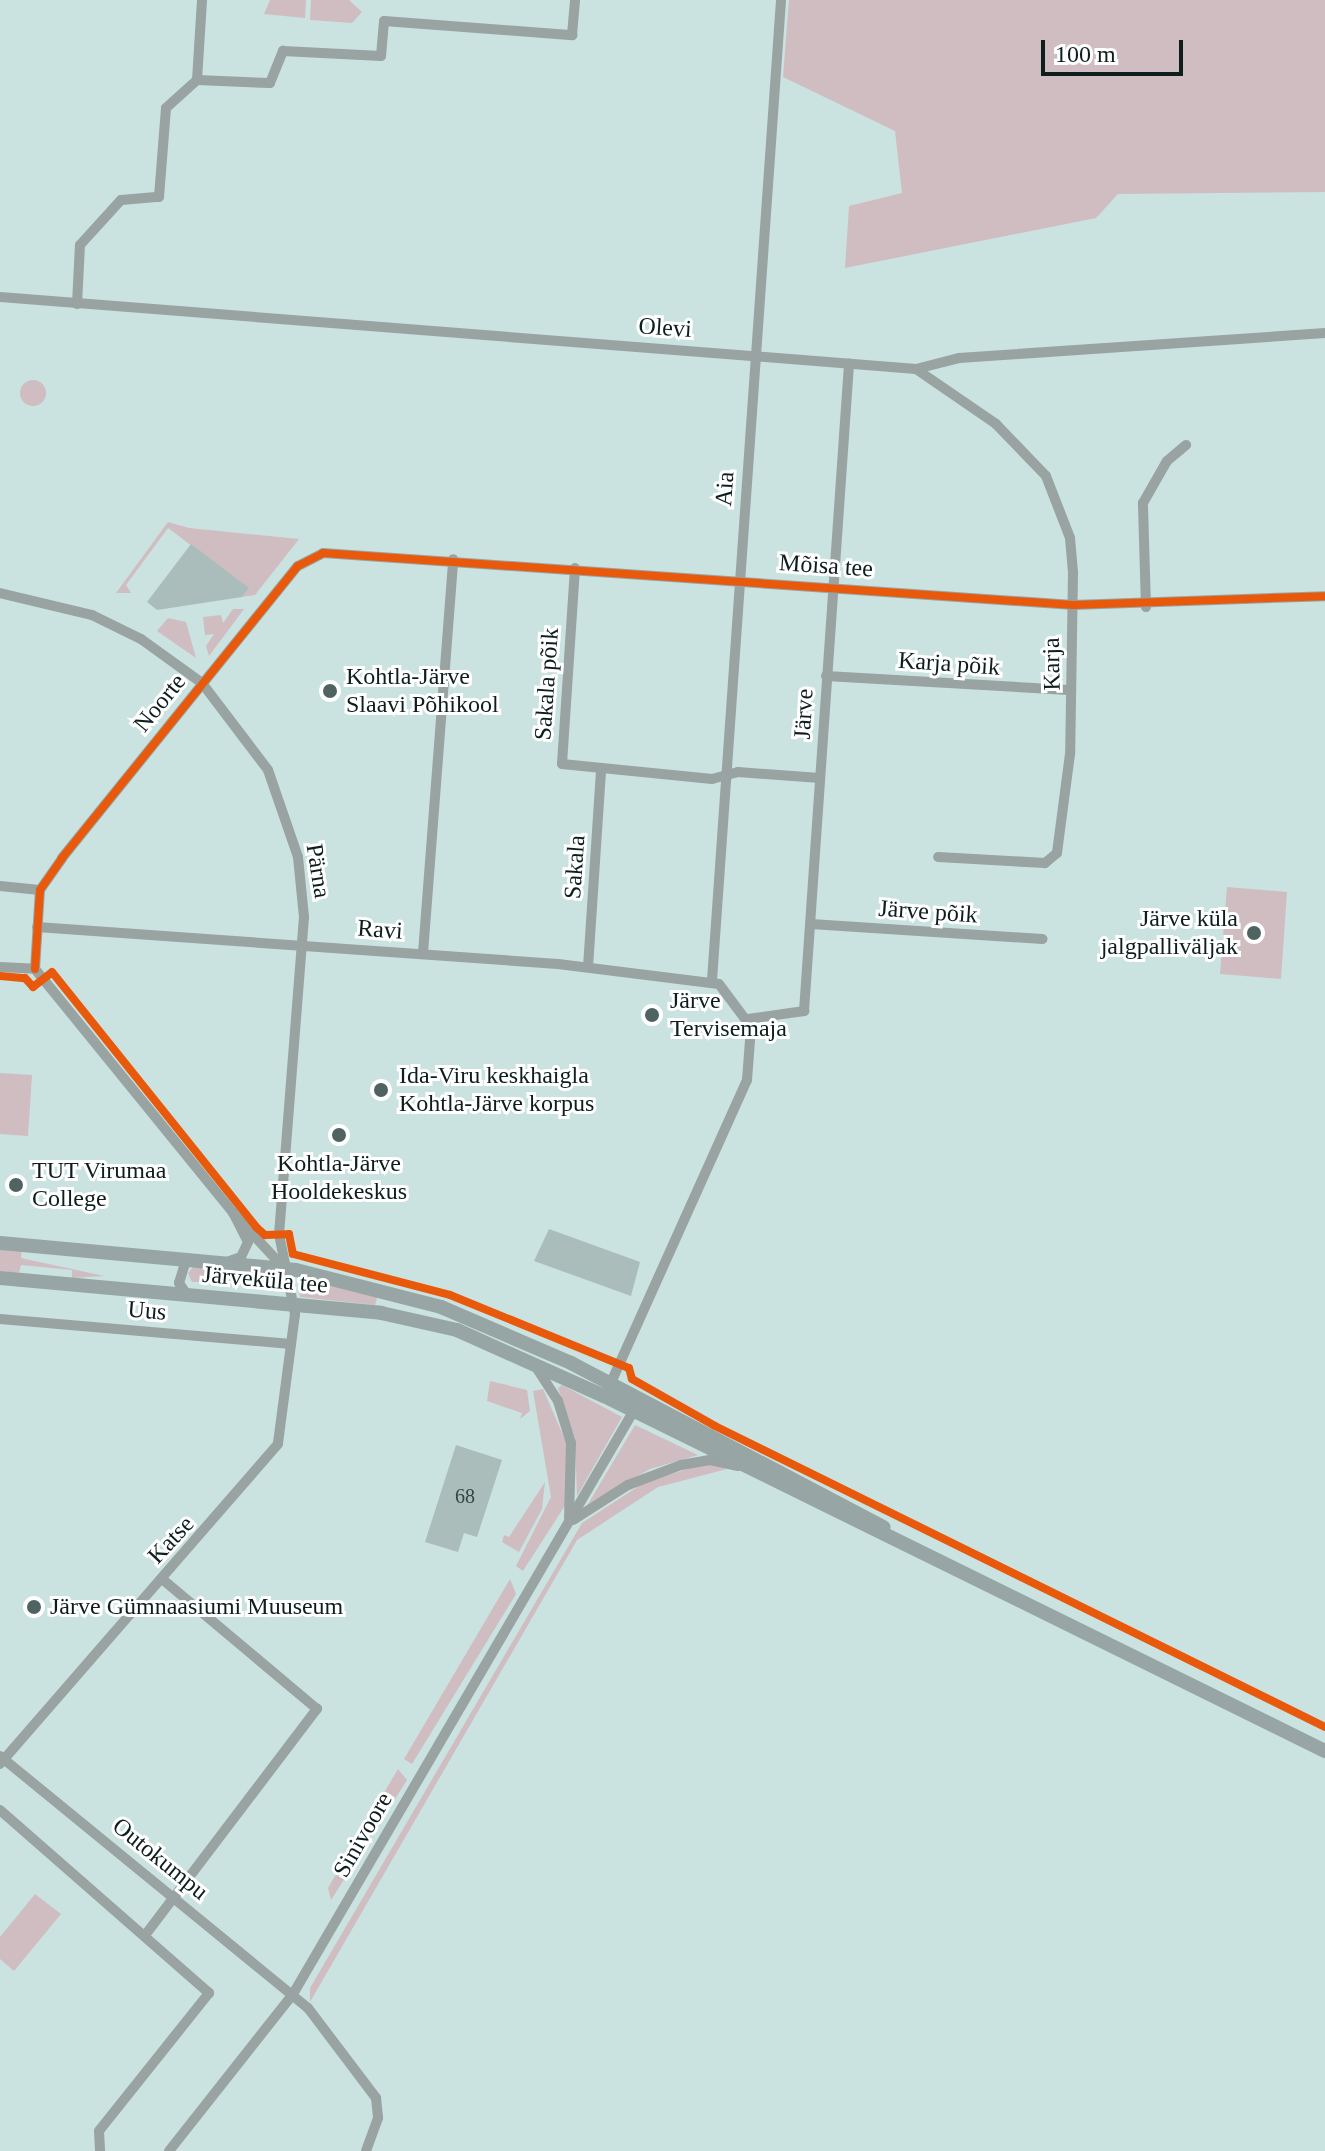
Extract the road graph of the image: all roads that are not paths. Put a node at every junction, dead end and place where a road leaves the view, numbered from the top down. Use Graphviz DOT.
graph roads {
  1 [pos="202,0"];
  2 [pos="575,0"];
  3 [pos="781,0"];
  4 [pos="197,80"];
  5 [pos="0,297"];
  6 [pos="77,304"];
  7 [pos="1325,333"];
  8 [pos="755,353"];
  9 [pos="849,364"];
  10 [pos="916,369"];
  11 [pos="1186,445"];
  12 [pos="323,553"];
  13 [pos="453,559"];
  14 [pos="575,568"];
  15 [pos="739,581"];
  16 [pos="832,586"];
  17 [pos="0,593"];
  18 [pos="1325,596"];
  19 [pos="1073,605"];
  20 [pos="1146,607"];
  21 [pos="826,676"];
  22 [pos="202,683"];
  23 [pos="1069,690"];
  24 [pos="601,770"];
  25 [pos="727,775"];
  26 [pos="820,778"];
  27 [pos="938,857"];
  28 [pos="0,886"];
  29 [pos="40,890"];
  30 [pos="811,924"];
  31 [pos="37,927"];
  32 [pos="1043,939"];
  33 [pos="303,945"];
  34 [pos="423,953"];
  35 [pos="0,967"];
  36 [pos="588,967"];
  37 [pos="35,969"];
  38 [pos="715,982"];
  39 [pos="748,1019"];
  40 [pos="233,1213"];
  41 [pos="0,1243"];
  42 [pos="186,1260"];
  43 [pos="213,1263"];
  44 [pos="284,1268"];
  45 [pos="0,1278"];
  46 [pos="187,1295"];
  47 [pos="294,1309"];
  48 [pos="0,1319"];
  49 [pos="291,1344"];
  50 [pos="535,1365"];
  51 [pos="607,1390"];
  52 [pos="637,1406"];
  53 [pos="743,1467"];
  54 [pos="568,1524"];
  55 [pos="972,1577"];
  56 [pos="162,1579"];
  57 [pos="1325,1751"];
  58 [pos="1,1760"];
  59 [pos="0,1810"];
  60 [pos="174,1895"];
  61 [pos="146,1934"];
  62 [pos="293,1994"];
  63 [pos="100,2151"];
  64 [pos="169,2151"];
  65 [pos="366,2151"];
  1 -- 4 [label="street"];
  2 -- 4 [label="street"];
  3 -- 8 [label="street, Aia"];
  4 -- 6 [label="street"];
  5 -- 6 [label="street, Olevi"];
  6 -- 8 [label="street, Olevi"];
  7 -- 10 [label="street, Olevi"];
  8 -- 9 [label="street, Olevi"];
  8 -- 15 [label="street, Aia"];
  9 -- 10 [label="street, Olevi"];
  9 -- 16 [label="street, Järve"];
  10 -- 19 [label="street, Karja"];
  11 -- 20 [label="street"];
  12 -- 13 [label="street, Mõisa tee"];
  12 -- 22 [label="street, Noorte"];
  13 -- 14 [label="street, Mõisa tee"];
  13 -- 34 [label="street"];
  14 -- 15 [label="street, Mõisa tee"];
  14 -- 24 [label="street, Sakala põik"];
  15 -- 16 [label="street, Mõisa tee"];
  15 -- 25 [label="street, Aia"];
  16 -- 19 [label="street, Mõisa tee"];
  16 -- 21 [label="street, Järve"];
  17 -- 22 [label="street, Pärna"];
  18 -- 20 [label="street, Mõisa tee"];
  19 -- 20 [label="street, Mõisa tee"];
  19 -- 23 [label="street, Karja"];
  21 -- 23 [label="street, Karja põik"];
  21 -- 26 [label="street, Järve"];
  22 -- 29 [label="street, Noorte"];
  22 -- 33 [label="street, Pärna"];
  23 -- 27 [label="street, Karja"];
  24 -- 25 [label="street"];
  24 -- 36 [label="street, Sakala"];
  25 -- 26 [label="street"];
  25 -- 38 [label="street, Aia"];
  26 -- 30 [label="street, Järve"];
  28 -- 29 [label="street"];
  29 -- 31 [label="street"];
  30 -- 32 [label="street, Järve põik"];
  30 -- 39 [label="street, Järve"];
  31 -- 33 [label="street, Ravi"];
  31 -- 37 [label="street"];
  33 -- 34 [label="street, Ravi"];
  33 -- 44 [label="street, Pärna"];
  34 -- 36 [label="street, Ravi"];
  35 -- 37 [label="street"];
  36 -- 38 [label="street, Ravi"];
  37 -- 40 [label="street"];
  38 -- 39 [label="street"];
  39 -- 51 [label="street"];
  40 -- 43 [label="street"];
  40 -- 44 [label="street"];
  41 -- 42 [label="main road, Järveküla tee"];
  42 -- 43 [label="main road, Järveküla tee"];
  42 -- 46 [label="street, Järveküla tee"];
  43 -- 44 [label="main road, Järveküla tee"];
  44 -- 47 [label="street, Pärna"];
  44 -- 51 [label="main road, Järveküla tee"];
  45 -- 46 [label="main road, Järveküla tee"];
  46 -- 47 [label="main road, Järveküla tee"];
  47 -- 49 [label="street, Katse"];
  47 -- 50 [label="main road, Järveküla tee"];
  48 -- 49 [label="street, Uus"];
  49 -- 56 [label="street, Katse"];
  50 -- 51 [label="main road, Järveküla tee"];
  50 -- 54 [label="street, Sinivoore"];
  51 -- 52 [label="main road, Järveküla tee"];
  52 -- 53 [label="main road, Järveküla tee"];
  52 -- 54 [label="street, Sinivoore"];
  52 -- 55 [label="main road, Järveküla tee"];
  53 -- 54 [label="street, Sinivoore"];
  53 -- 55 [label="main road, Järveküla tee"];
  54 -- 62 [label="street, Sinivoore"];
  55 -- 57 [label="main road"];
  56 -- 58 [label="street, Katse"];
  56 -- 60 [label="street"];
  58 -- 60 [label="street, Outokumpu"];
  59 -- 61 [label="street"];
  60 -- 61 [label="street"];
  60 -- 62 [label="street, Outokumpu"];
  61 -- 63 [label="street"];
  62 -- 64 [label="street, Sinivoore"];
  62 -- 65 [label="street, Outokumpu"];
}
